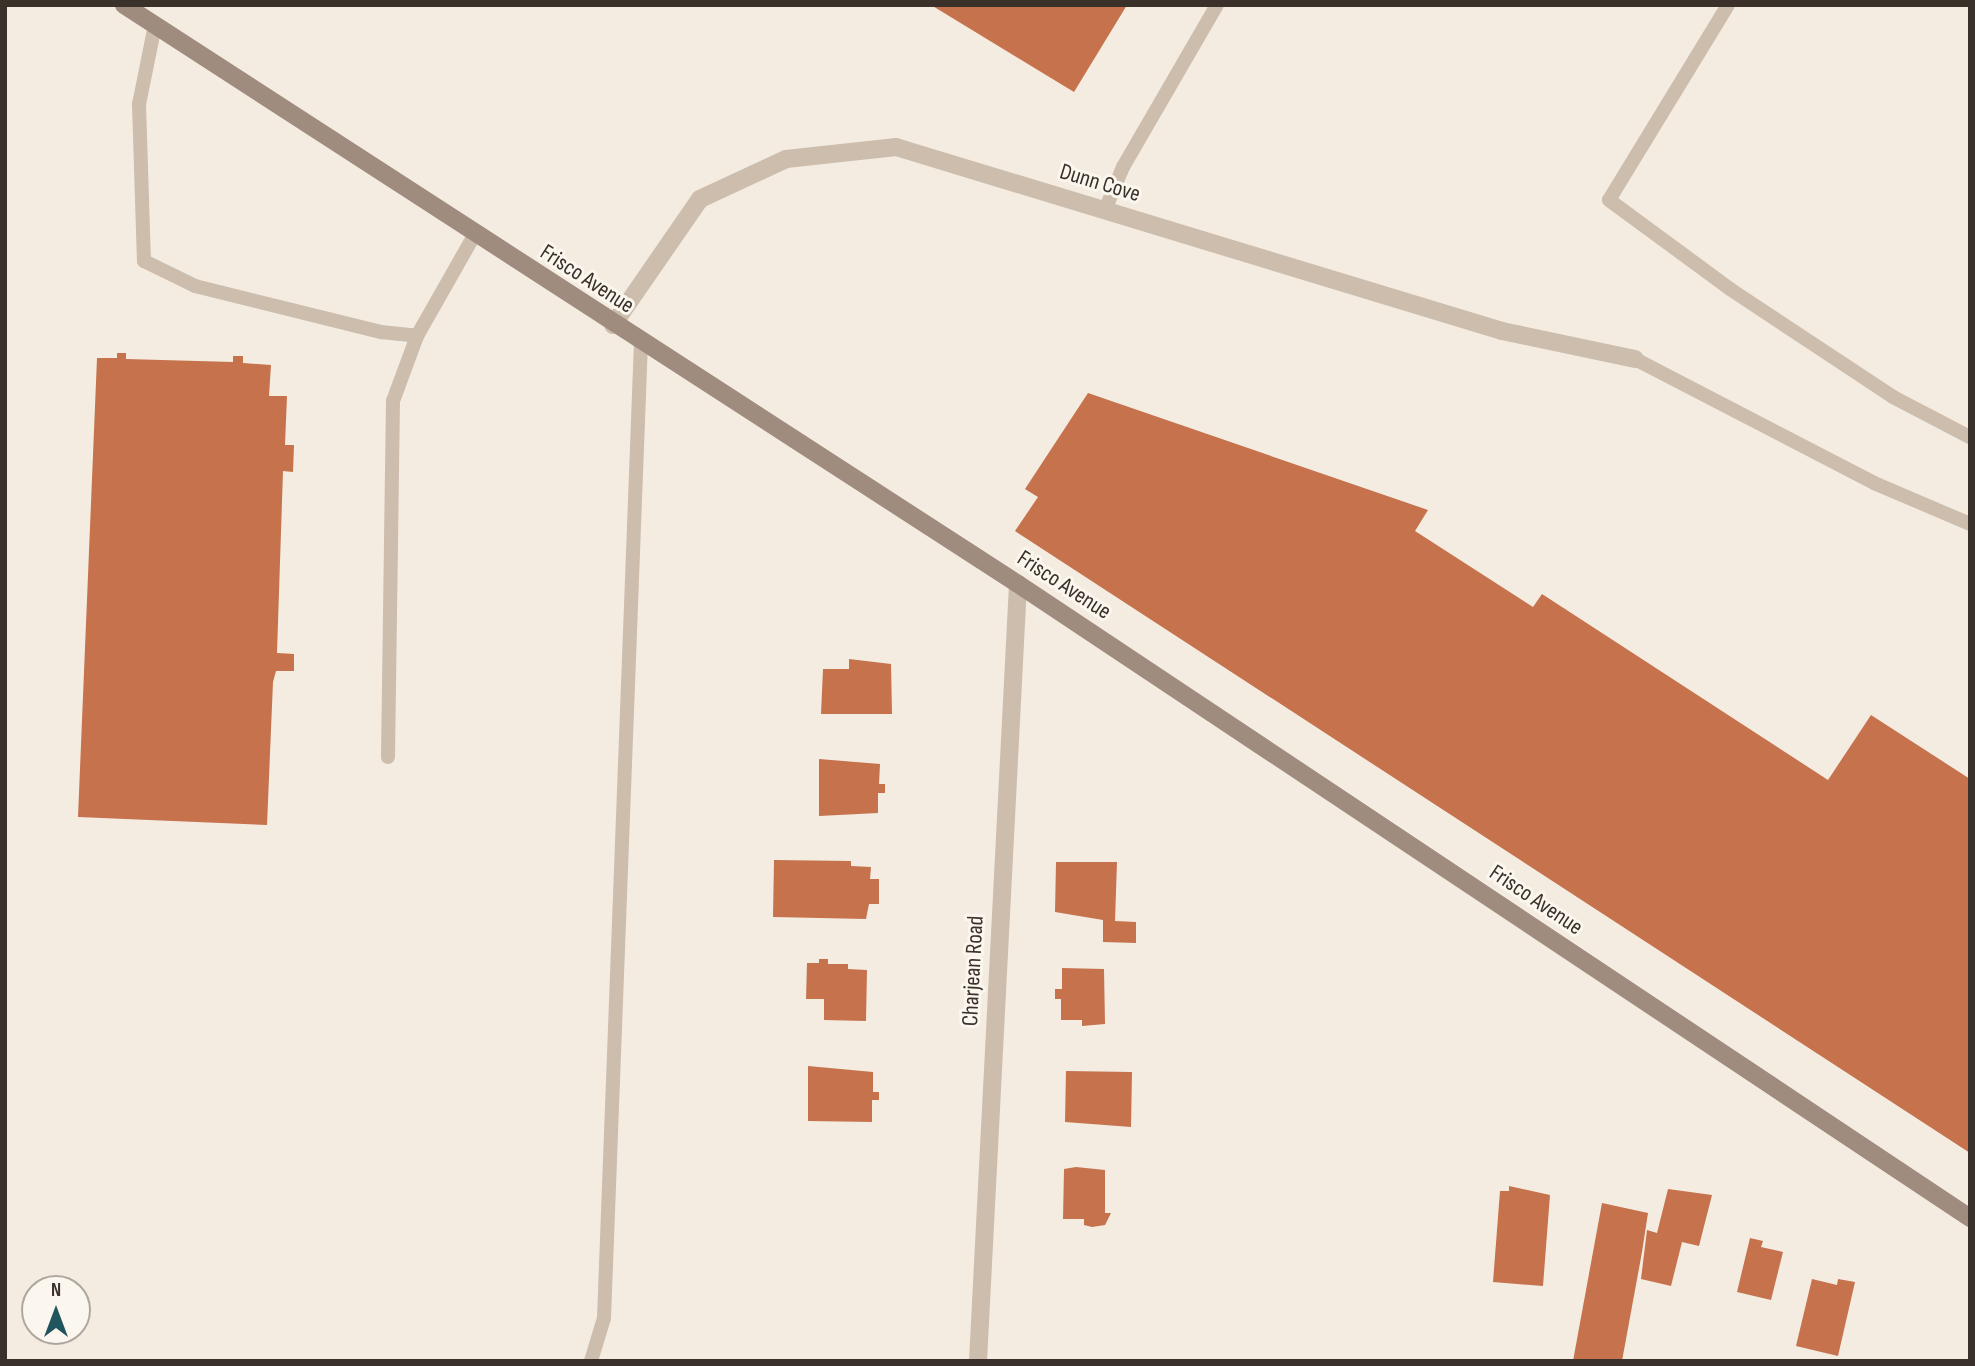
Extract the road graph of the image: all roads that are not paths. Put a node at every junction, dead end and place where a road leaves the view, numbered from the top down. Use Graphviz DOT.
graph roads {
  1 [pos="124,5"];
  2 [pos="1217,5"];
  3 [pos="1728,5"];
  4 [pos="155,25"];
  5 [pos="1105,210"];
  6 [pos="475,234"];
  7 [pos="613,325"];
  8 [pos="417,336"];
  9 [pos="641,343"];
  10 [pos="1635,359"];
  11 [pos="1970,436"];
  12 [pos="1970,524"];
  13 [pos="1018,584"];
  14 [pos="388,757"];
  15 [pos="1970,1218"];
  16 [pos="591,1361"];
  17 [pos="978,1361"];
  1 -- 4 [label="street, Frisco Avenue"];
  2 -- 5 [label="lane"];
  3 -- 11 [label="lane"];
  4 -- 6 [label="street, Frisco Avenue"];
  4 -- 8 [label="lane"];
  5 -- 7 [label="street, Dunn Cove"];
  5 -- 10 [label="street, Dunn Cove"];
  6 -- 7 [label="street, Frisco Avenue"];
  6 -- 8 [label="lane"];
  7 -- 9 [label="street, Frisco Avenue"];
  8 -- 14 [label="lane"];
  9 -- 13 [label="street, Frisco Avenue"];
  9 -- 16 [label="lane"];
  10 -- 12 [label="lane"];
  13 -- 15 [label="street, Frisco Avenue"];
  13 -- 17 [label="street, Charjean Road"];
}
